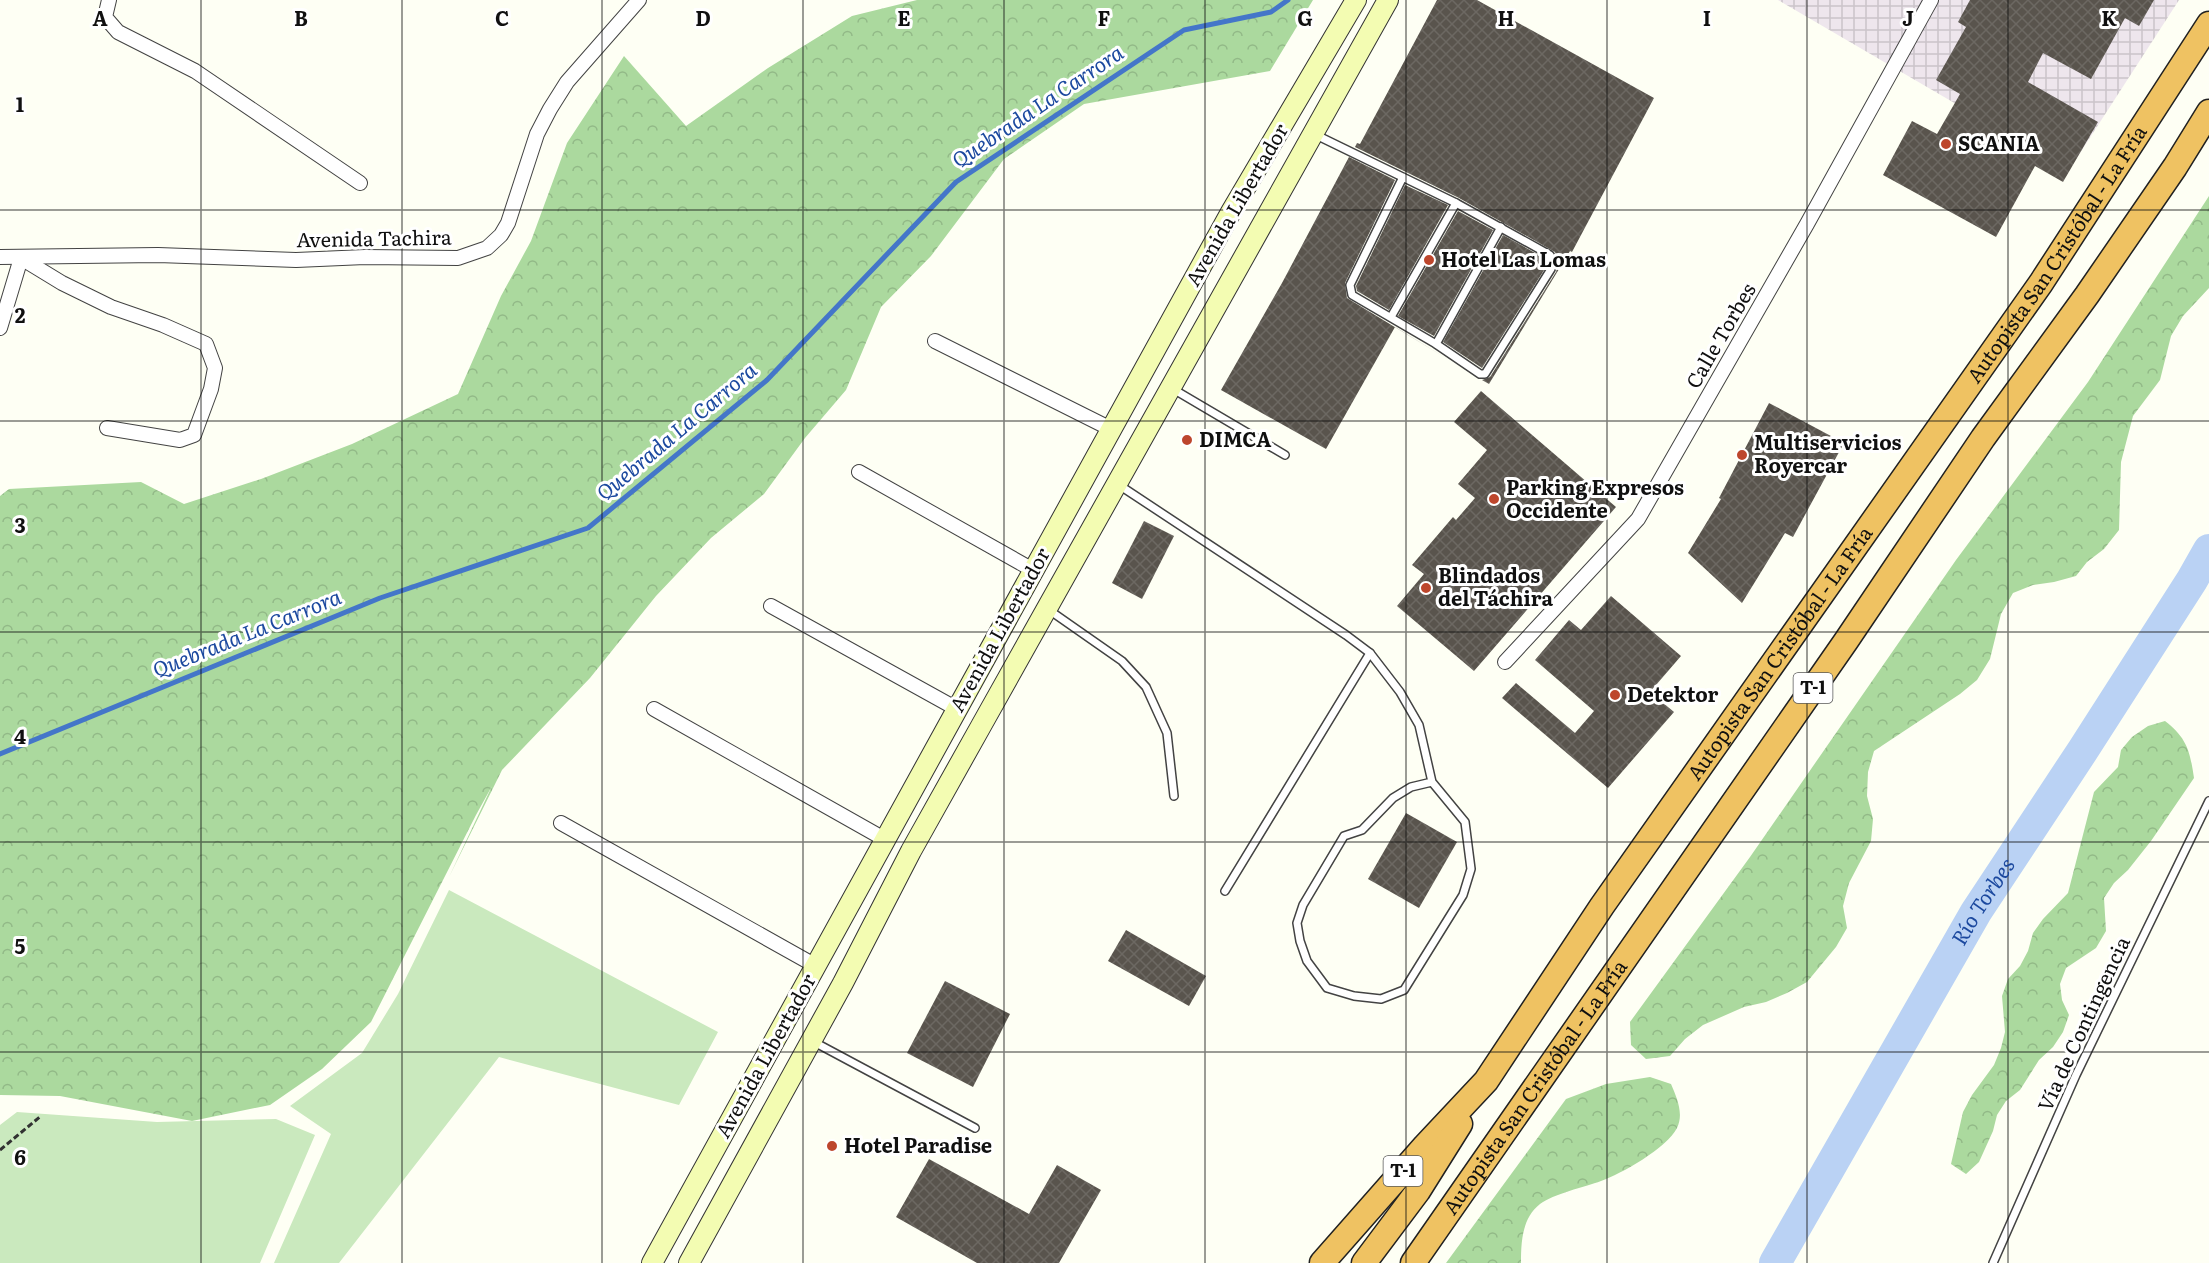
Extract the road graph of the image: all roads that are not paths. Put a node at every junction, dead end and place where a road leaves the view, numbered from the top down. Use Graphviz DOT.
graph roads {
  1 [pos="109,0"];
  2 [pos="639,0"];
  3 [pos="1356,0"];
  4 [pos="1388,0"];
  5 [pos="1931,0"];
  6 [pos="2209,24"];
  7 [pos="2209,112"];
  8 [pos="1313,133"];
  9 [pos="1403,177"];
  10 [pos="360,183"];
  11 [pos="1456,203"];
  12 [pos="1502,227"];
  13 [pos="0,257"];
  14 [pos="21,258"];
  15 [pos="1391,317"];
  16 [pos="0,328"];
  17 [pos="935,341"];
  18 [pos="1436,344"];
  19 [pos="1171,388"];
  20 [pos="107,428"];
  21 [pos="1111,429"];
  22 [pos="1285,455"];
  23 [pos="859,472"];
  24 [pos="1117,483"];
  25 [pos="1033,570"];
  26 [pos="771,606"];
  27 [pos="1047,609"];
  28 [pos="1370,653"];
  29 [pos="1504,662"];
  30 [pos="654,709"];
  31 [pos="957,709"];
  32 [pos="1432,782"];
  33 [pos="1174,796"];
  34 [pos="2209,801"];
  35 [pos="561,823"];
  36 [pos="886,840"];
  37 [pos="1225,891"];
  38 [pos="816,966"];
  39 [pos="812,1041"];
  40 [pos="1486,1081"];
  41 [pos="975,1128"];
  42 [pos="652,1263"];
  43 [pos="689,1263"];
  44 [pos="1322,1263"];
  45 [pos="1364,1263"];
  46 [pos="1413,1263"];
  47 [pos="1994,1263"];
  1 -- 10 [label="street"];
  2 -- 14 [label="street, Avenida Tachira"];
  3 -- 21 [label="main road, Avenida Libertador"];
  4 -- 8 [label="main road, Avenida Libertador"];
  5 -- 29 [label="street, Calle Torbes"];
  6 -- 40 [label="highway, Autopista San Cristóbal - La Fría / T-1"];
  7 -- 46 [label="highway, Autopista San Cristóbal - La Fría / T-1"];
  8 -- 9 [label="lane"];
  8 -- 19 [label="main road, Avenida Libertador"];
  9 -- 11 [label="lane"];
  9 -- 15 [label="lane"];
  11 -- 12 [label="lane"];
  11 -- 15 [label="lane"];
  12 -- 18 [label="lane"];
  12 -- 18 [label="lane"];
  13 -- 14 [label="street, Avenida Tachira"];
  14 -- 16 [label="street"];
  14 -- 20 [label="street"];
  15 -- 18 [label="lane"];
  17 -- 21 [label="street"];
  19 -- 22 [label="lane"];
  19 -- 24 [label="main road, Avenida Libertador"];
  21 -- 25 [label="main road, Avenida Libertador"];
  23 -- 25 [label="street"];
  24 -- 27 [label="main road, Avenida Libertador"];
  24 -- 28 [label="lane"];
  25 -- 31 [label="main road, Avenida Libertador"];
  26 -- 31 [label="street"];
  27 -- 33 [label="lane"];
  27 -- 39 [label="main road, Avenida Libertador"];
  28 -- 32 [label="lane"];
  28 -- 37 [label="lane"];
  30 -- 36 [label="street"];
  31 -- 36 [label="main road, Avenida Libertador"];
  32 -- 32 [label="lane"];
  34 -- 47 [label="lane, Vía de Contingencia"];
  35 -- 38 [label="street"];
  36 -- 38 [label="main road, Avenida Libertador"];
  38 -- 42 [label="main road, Avenida Libertador"];
  39 -- 41 [label="lane"];
  39 -- 43 [label="main road, Avenida Libertador"];
  40 -- 44 [label="highway, Autopista San Cristóbal - La Fría / T-1"];
  40 -- 45 [label="highway"];
}
